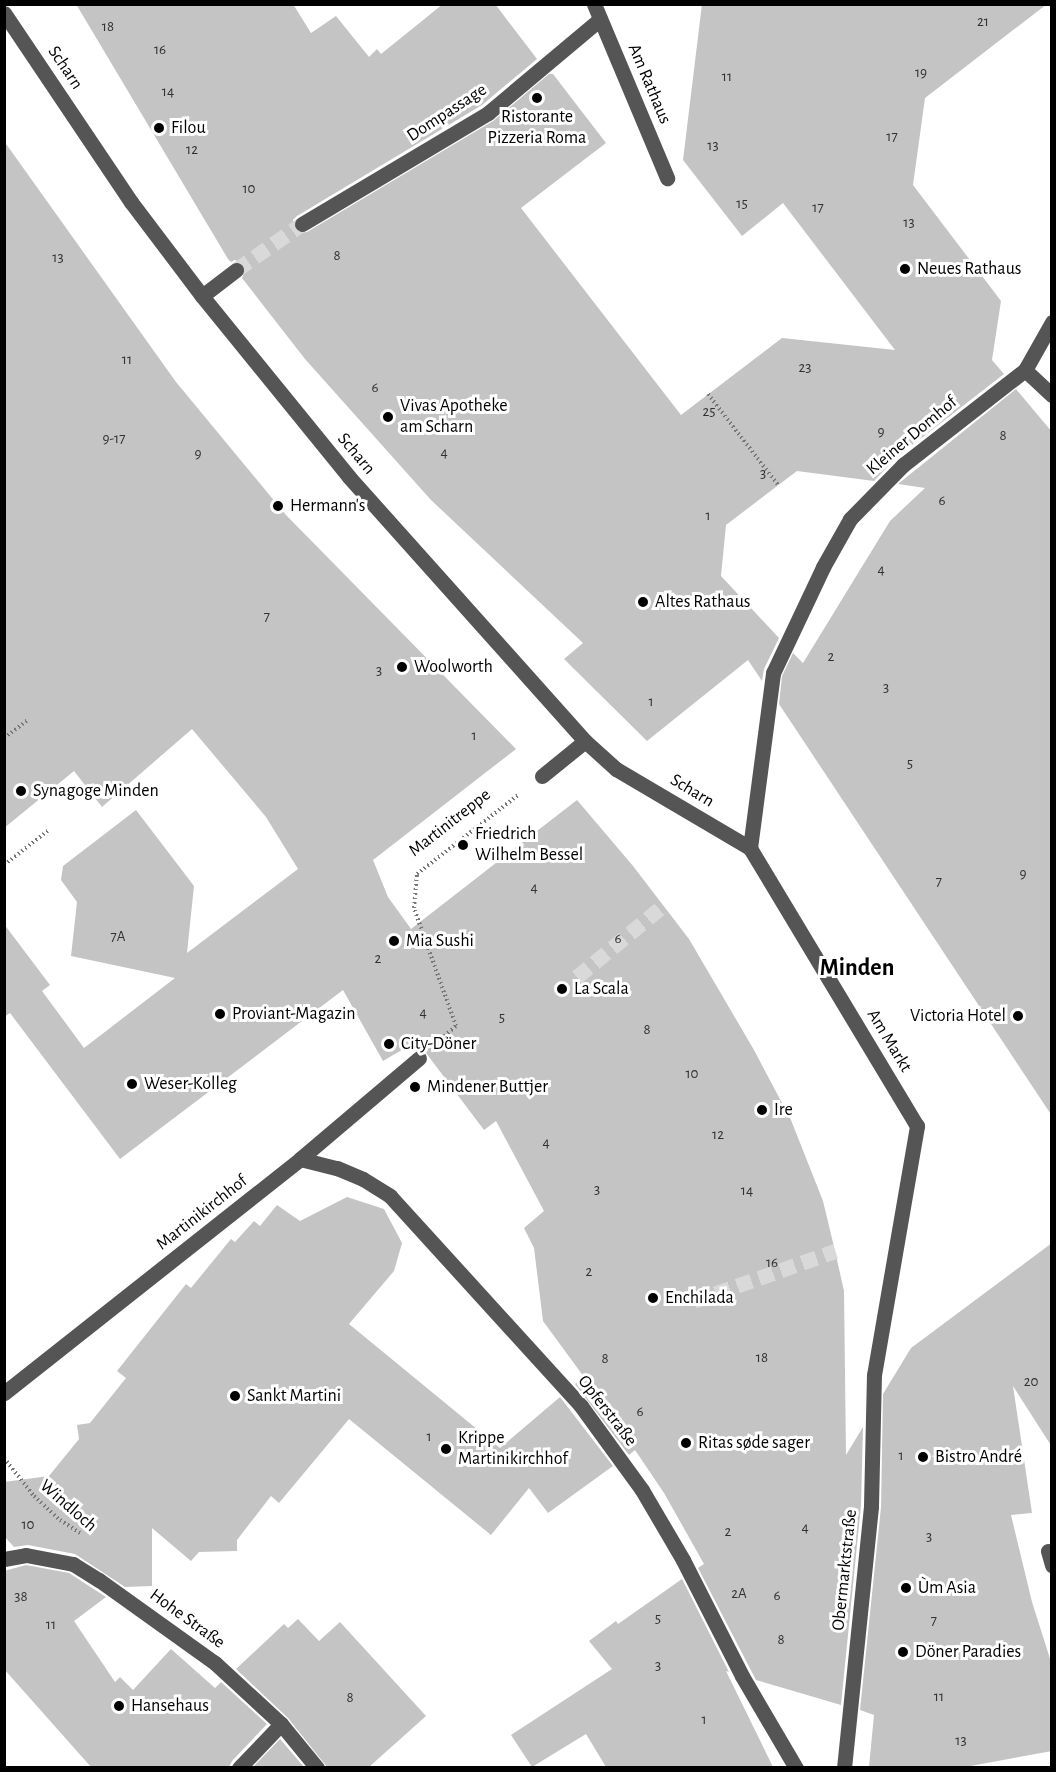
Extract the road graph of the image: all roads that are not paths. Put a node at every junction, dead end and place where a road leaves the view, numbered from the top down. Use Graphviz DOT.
graph roads {
  1 [pos="597,12"];
  2 [pos="4,13"];
  3 [pos="667,178"];
  4 [pos="302,224"];
  5 [pos="236,270"];
  6 [pos="202,296"];
  7 [pos="1052,322"];
  8 [pos="1025,370"];
  9 [pos="1052,395"];
  10 [pos="585,741"];
  11 [pos="542,776"];
  12 [pos="750,848"];
  13 [pos="419,1058"];
  14 [pos="300,1159"];
  15 [pos="874,1375"];
  16 [pos="4,1393"];
  17 [pos="4,1559"];
  18 [pos="281,1724"];
  19 [pos="239,1767"];
  20 [pos="317,1767"];
  21 [pos="796,1767"];
  22 [pos="844,1767"];
  1 -- 3 [label="street, Am Rathaus"];
  1 -- 4 [label="street, Dompassage"];
  2 -- 6 [label="street, Scharn"];
  5 -- 6 [label="street"];
  6 -- 10 [label="street, Scharn"];
  7 -- 8 [label="street, Kleiner Domhof"];
  8 -- 9 [label="street"];
  8 -- 12 [label="street, Kleiner Domhof"];
  10 -- 11 [label="street"];
  10 -- 12 [label="street, Scharn"];
  12 -- 15 [label="street, Am Markt"];
  13 -- 14 [label="street, Martinikirchhof"];
  14 -- 16 [label="street, Martinikirchhof"];
  14 -- 21 [label="street, Opferstraße"];
  15 -- 22 [label="street, Obermarktstraße"];
  17 -- 18 [label="street, Hohe Straße"];
  18 -- 19 [label="street"];
  18 -- 20 [label="street, Hohe Straße"];
}
